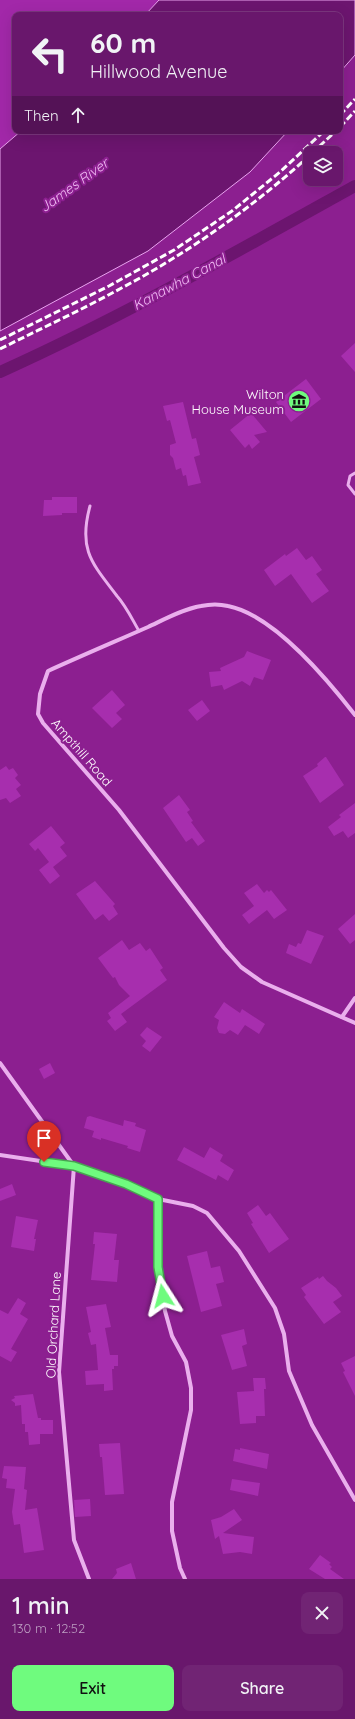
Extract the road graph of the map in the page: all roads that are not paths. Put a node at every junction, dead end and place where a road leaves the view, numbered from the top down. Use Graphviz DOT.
graph roads {
  1 [pos="355,473"];
  2 [pos="355,494"];
  3 [pos="90,506"];
  4 [pos="139,631"];
  5 [pos="355,715"];
  6 [pos="355,998"];
  7 [pos="342,1017"];
  8 [pos="355,1023"];
  9 [pos="0,1063"];
  10 [pos="0,1155"];
  11 [pos="74,1166"];
  12 [pos="158,1199"];
  13 [pos="355,1500"];
  14 [pos="89,1579"];
  15 [pos="185,1579"];
  1 -- 2 [label="lane"];
  3 -- 4 [label="lane"];
  4 -- 5 [label="street, Ampthill Road"];
  4 -- 7 [label="street, Ampthill Road"];
  6 -- 7 [label="street"];
  7 -- 8 [label="street, Ampthill Road"];
  9 -- 11 [label="street"];
  10 -- 11 [label="street"];
  11 -- 12 [label="street"];
  11 -- 14 [label="street, Old Orchard Lane"];
  12 -- 13 [label="street"];
  12 -- 15 [label="street"];
}
